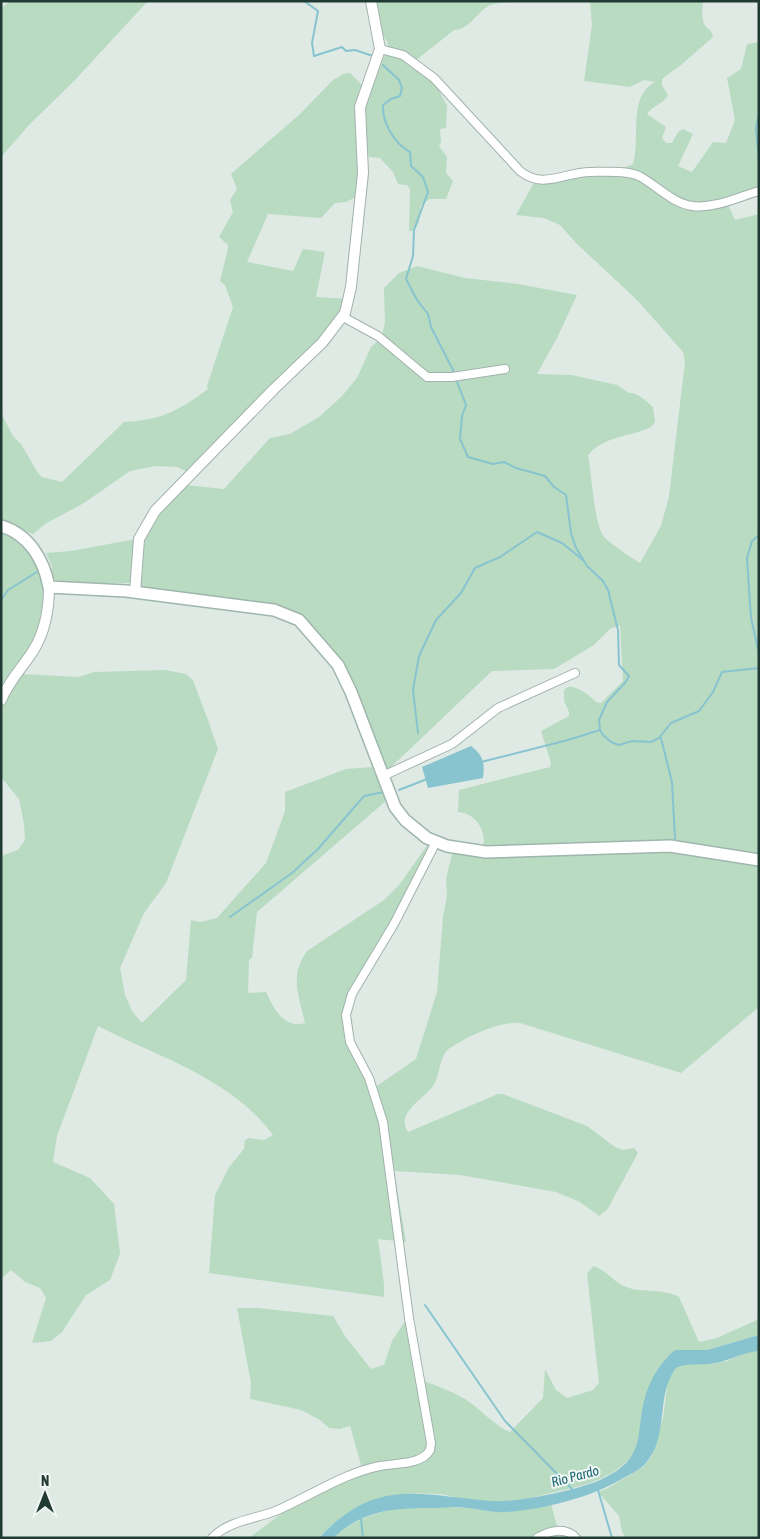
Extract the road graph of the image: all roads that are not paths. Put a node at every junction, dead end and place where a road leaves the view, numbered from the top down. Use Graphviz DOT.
graph roads {
  1 [pos="371,1"];
  2 [pos="380,49"];
  3 [pos="759,191"];
  4 [pos="343,317"];
  5 [pos="505,369"];
  6 [pos="1,526"];
  7 [pos="48,587"];
  8 [pos="135,592"];
  9 [pos="576,673"];
  10 [pos="1,700"];
  11 [pos="383,776"];
  12 [pos="436,842"];
  13 [pos="759,860"];
  14 [pos="212,1538"];
  15 [pos="536,1538"];
  16 [pos="576,1538"];
  1 -- 2 [label="street"];
  2 -- 3 [label="street"];
  2 -- 4 [label="street"];
  4 -- 5 [label="street"];
  4 -- 8 [label="street"];
  6 -- 7 [label="main road"];
  7 -- 8 [label="main road"];
  7 -- 10 [label="street"];
  8 -- 11 [label="main road"];
  9 -- 11 [label="street"];
  11 -- 12 [label="main road"];
  12 -- 13 [label="main road"];
  12 -- 14 [label="street"];
  15 -- 16 [label="street"];
}
